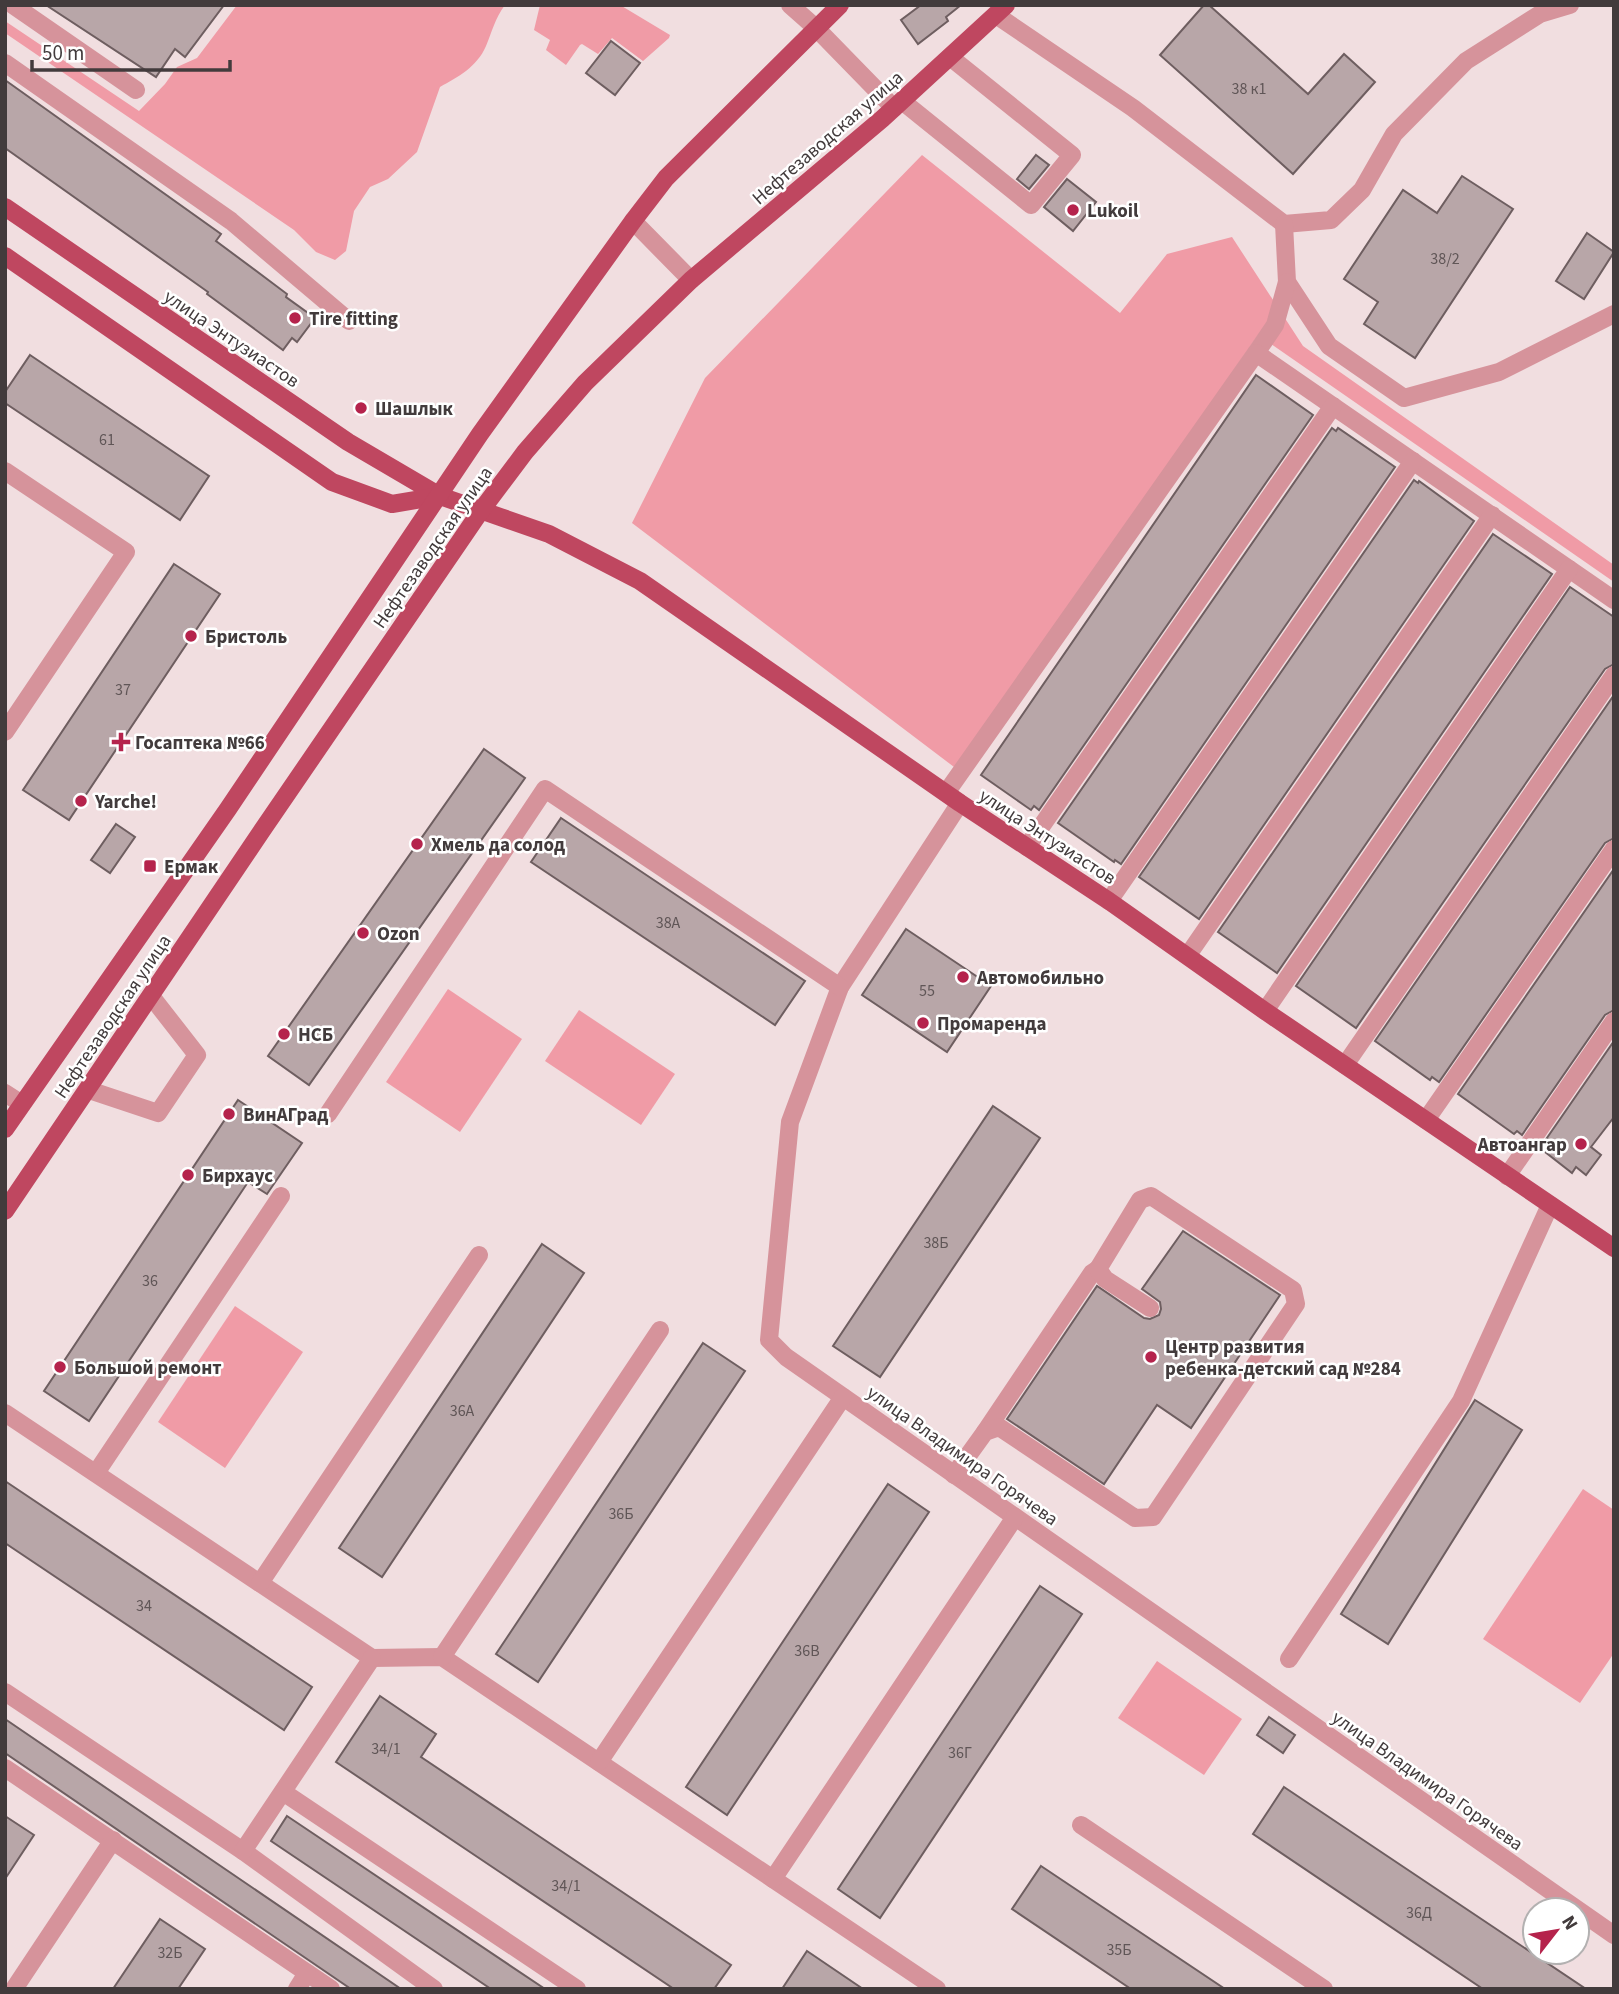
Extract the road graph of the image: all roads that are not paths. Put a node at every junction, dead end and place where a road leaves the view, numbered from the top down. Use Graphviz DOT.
graph roads {
  1 [pos="13,5"];
  2 [pos="790,5"];
  3 [pos="840,5"];
  4 [pos="1570,5"];
  5 [pos="1001,10"];
  6 [pos="816,28"];
  7 [pos="950,57"];
  8 [pos="5,63"];
  9 [pos="136,90"];
  10 [pos="898,105"];
  11 [pos="5,207"];
  12 [pos="633,221"];
  13 [pos="1284,224"];
  14 [pos="5,256"];
  15 [pos="691,280"];
  16 [pos="1287,282"];
  17 [pos="1614,314"];
  18 [pos="349,321"];
  19 [pos="1256,353"];
  20 [pos="1333,406"];
  21 [pos="1413,461"];
  22 [pos="5,471"];
  23 [pos="440,496"];
  24 [pos="480,512"];
  25 [pos="1492,515"];
  26 [pos="1569,569"];
  27 [pos="1614,600"];
  28 [pos="1614,675"];
  29 [pos="5,732"];
  30 [pos="953,798"];
  31 [pos="1027,847"];
  32 [pos="1614,849"];
  33 [pos="1109,901"];
  34 [pos="1188,955"];
  35 [pos="839,986"];
  36 [pos="151,996"];
  37 [pos="1265,1011"];
  38 [pos="1614,1021"];
  39 [pos="1345,1065"];
  40 [pos="89,1090"];
  41 [pos="5,1093"];
  42 [pos="22,1104"];
  43 [pos="327,1114"];
  44 [pos="1426,1121"];
  45 [pos="5,1129"];
  46 [pos="1507,1176"];
  47 [pos="281,1196"];
  48 [pos="1550,1205"];
  49 [pos="5,1211"];
  50 [pos="1614,1248"];
  51 [pos="479,1255"];
  52 [pos="1098,1269"];
  53 [pos="1150,1308"];
  54 [pos="660,1331"];
  55 [pos="843,1397"];
  56 [pos="5,1413"];
  57 [pos="985,1432"];
  58 [pos="96,1474"];
  59 [pos="954,1475"];
  60 [pos="1015,1517"];
  61 [pos="260,1583"];
  62 [pos="442,1657"];
  63 [pos="372,1658"];
  64 [pos="1289,1660"];
  65 [pos="5,1692"];
  66 [pos="598,1762"];
  67 [pos="5,1768"];
  68 [pos="283,1792"];
  69 [pos="1081,1825"];
  70 [pos="113,1840"];
  71 [pos="243,1851"];
  72 [pos="773,1879"];
  73 [pos="1614,1936"];
  74 [pos="307,1973"];
  75 [pos="14,1989"];
  76 [pos="297,1989"];
  77 [pos="331,1989"];
  78 [pos="434,1989"];
  79 [pos="577,1989"];
  80 [pos="937,1989"];
  81 [pos="1324,1989"];
  1 -- 9 [label="street"];
  2 -- 6 [label="street"];
  3 -- 6 [label="main road, Нефтезаводская улица"];
  4 -- 13 [label="street"];
  5 -- 7 [label="main road, Нефтезаводская улица"];
  5 -- 13 [label="street"];
  6 -- 10 [label="street"];
  6 -- 12 [label="main road, Нефтезаводская улица"];
  7 -- 10 [label="main road, Нефтезаводская улица"];
  7 -- 10 [label="street"];
  8 -- 18 [label="street"];
  10 -- 15 [label="main road, Нефтезаводская улица"];
  11 -- 23 [label="main road, улица Энтузиастов"];
  12 -- 15 [label="street"];
  12 -- 23 [label="main road, Нефтезаводская улица"];
  13 -- 16 [label="street"];
  14 -- 23 [label="main road"];
  15 -- 24 [label="main road, Нефтезаводская улица"];
  16 -- 17 [label="street"];
  16 -- 19 [label="street, улица Владимира Горячева"];
  19 -- 20 [label="street"];
  19 -- 30 [label="street, улица Владимира Горячева"];
  20 -- 21 [label="street"];
  20 -- 31 [label="street"];
  21 -- 25 [label="street"];
  21 -- 33 [label="street"];
  22 -- 29 [label="street"];
  23 -- 24 [label="main road, улица Энтузиастов"];
  23 -- 42 [label="main road, Нефтезаводская улица"];
  24 -- 30 [label="main road, улица Энтузиастов"];
  24 -- 36 [label="main road, Нефтезаводская улица"];
  25 -- 26 [label="street"];
  25 -- 34 [label="street"];
  26 -- 27 [label="street"];
  26 -- 37 [label="street"];
  28 -- 39 [label="street"];
  30 -- 31 [label="main road, улица Энтузиастов"];
  30 -- 35 [label="street, улица Владимира Горячева"];
  31 -- 33 [label="main road, улица Энтузиастов"];
  32 -- 44 [label="street"];
  33 -- 34 [label="main road, улица Энтузиастов"];
  34 -- 37 [label="main road, улица Энтузиастов"];
  35 -- 43 [label="street"];
  35 -- 55 [label="street, улица Владимира Горячева"];
  36 -- 40 [label="main road, Нефтезаводская улица"];
  36 -- 40 [label="street"];
  37 -- 39 [label="main road, улица Энтузиастов"];
  38 -- 46 [label="street"];
  39 -- 44 [label="main road, улица Энтузиастов"];
  40 -- 49 [label="main road, Нефтезаводская улица"];
  41 -- 42 [label="street"];
  42 -- 45 [label="main road, Нефтезаводская улица"];
  44 -- 46 [label="main road, улица Энтузиастов"];
  46 -- 48 [label="main road, улица Энтузиастов"];
  47 -- 58 [label="street"];
  48 -- 50 [label="main road, улица Энтузиастов"];
  48 -- 64 [label="street"];
  51 -- 61 [label="street"];
  52 -- 53 [label="street"];
  52 -- 57 [label="street"];
  52 -- 57 [label="street"];
  54 -- 62 [label="street"];
  55 -- 59 [label="street, улица Владимира Горячева"];
  55 -- 66 [label="street"];
  56 -- 58 [label="street"];
  57 -- 59 [label="street"];
  58 -- 61 [label="street"];
  59 -- 60 [label="street, улица Владимира Горячева"];
  60 -- 72 [label="street"];
  60 -- 73 [label="street, улица Владимира Горячева"];
  61 -- 63 [label="street"];
  62 -- 63 [label="street"];
  62 -- 66 [label="street"];
  63 -- 68 [label="street"];
  65 -- 71 [label="street"];
  66 -- 72 [label="street"];
  67 -- 70 [label="street"];
  68 -- 71 [label="street"];
  68 -- 79 [label="street"];
  69 -- 81 [label="street"];
  70 -- 74 [label="street"];
  70 -- 75 [label="street"];
  71 -- 78 [label="street"];
  72 -- 80 [label="street"];
  74 -- 76 [label="street"];
  74 -- 77 [label="street"];
}
